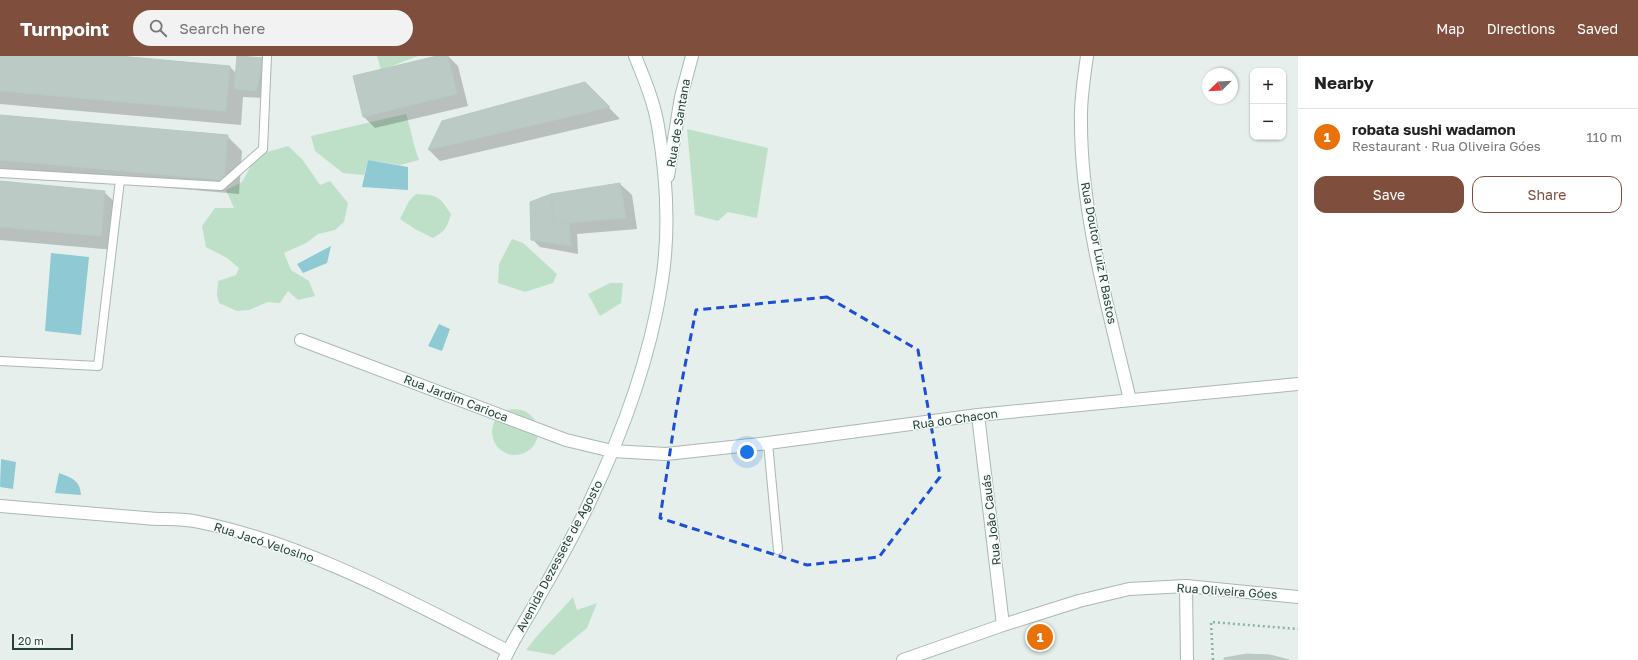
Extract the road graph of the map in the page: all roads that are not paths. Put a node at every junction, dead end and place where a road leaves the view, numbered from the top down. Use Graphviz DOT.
graph roads {
  1 [pos="267,56"];
  2 [pos="635,56"];
  3 [pos="692,56"];
  4 [pos="1087,56"];
  5 [pos="0,173"];
  6 [pos="120,180"];
  7 [pos="666,191"];
  8 [pos="301,340"];
  9 [pos="0,361"];
  10 [pos="1298,384"];
  11 [pos="1130,400"];
  12 [pos="978,415"];
  13 [pos="768,443"];
  14 [pos="612,451"];
  15 [pos="0,506"];
  16 [pos="778,550"];
  17 [pos="1186,586"];
  18 [pos="1298,597"];
  19 [pos="1003,625"];
  20 [pos="506,655"];
  21 [pos="927,656"];
  22 [pos="903,660"];
  23 [pos="1187,660"];
  1 -- 6 [label="lane"];
  2 -- 7 [label="street, Avenida Dezessete de Agosto"];
  3 -- 7 [label="street, Rua de Santana"];
  4 -- 11 [label="street, Rua Doutor Luiz R Bastos"];
  5 -- 6 [label="lane"];
  6 -- 9 [label="lane"];
  7 -- 14 [label="street, Avenida Dezessete de Agosto"];
  8 -- 14 [label="street, Rua Jardim Carioca"];
  10 -- 11 [label="street, Rua do Chacon"];
  11 -- 12 [label="street, Rua do Chacon"];
  12 -- 13 [label="street, Rua do Chacon"];
  12 -- 19 [label="street, Rua João Cauás"];
  13 -- 14 [label="street, Rua do Chacon"];
  13 -- 16 [label="lane"];
  14 -- 20 [label="street, Avenida Dezessete de Agosto"];
  15 -- 20 [label="street, Rua Jacó Velosino"];
  17 -- 18 [label="street, Rua Oliveira Góes"];
  17 -- 19 [label="street, Rua Oliveira Góes"];
  17 -- 23 [label="street"];
  19 -- 21 [label="street, Rua Oliveira Góes"];
  21 -- 22 [label="street, Rua Oliveira Góes"];
}
